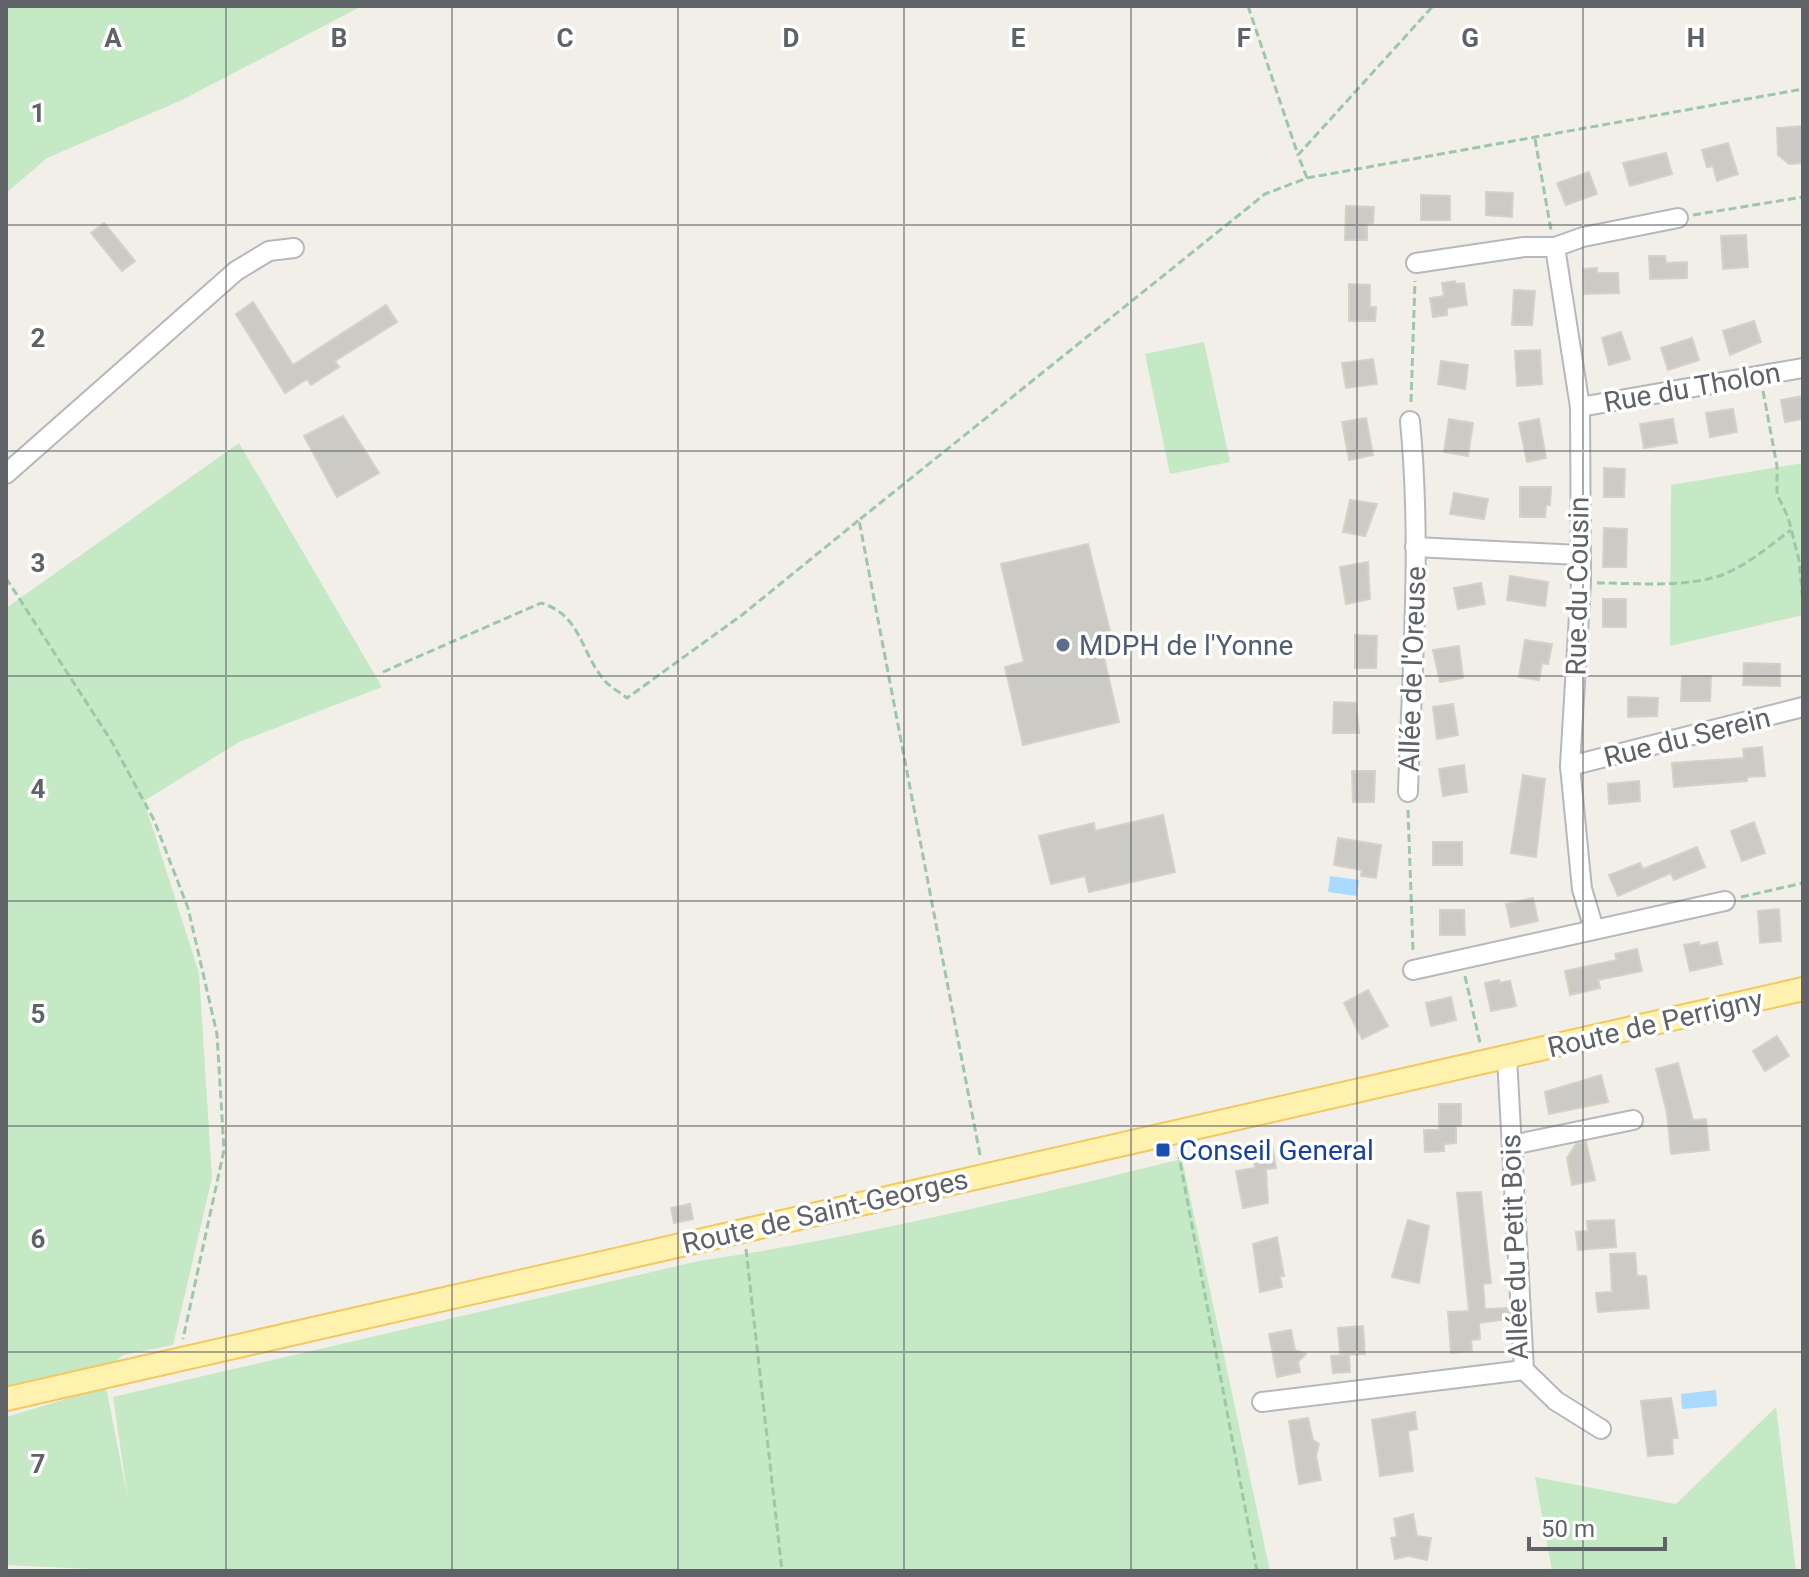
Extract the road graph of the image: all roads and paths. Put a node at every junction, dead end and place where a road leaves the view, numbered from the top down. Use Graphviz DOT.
graph roads {
  1 [pos="1248,6"];
  2 [pos="1433,6"];
  3 [pos="1803,89"];
  4 [pos="1535,139"];
  5 [pos="1298,155"];
  6 [pos="1307,178"];
  7 [pos="1803,197"];
  8 [pos="1678,218"];
  9 [pos="1555,247"];
  10 [pos="294,248"];
  11 [pos="1416,263"];
  12 [pos="1803,368"];
  13 [pos="1760,376"];
  14 [pos="1580,407"];
  15 [pos="1410,421"];
  16 [pos="6,474"];
  17 [pos="859,520"];
  18 [pos="1791,530"];
  19 [pos="1415,547"];
  20 [pos="1579,555"];
  21 [pos="6,578"];
  22 [pos="1581,582"];
  23 [pos="1803,601"];
  24 [pos="383,672"];
  25 [pos="1803,707"];
  26 [pos="1570,766"];
  27 [pos="1408,792"];
  28 [pos="1803,883"];
  29 [pos="1725,901"];
  30 [pos="1594,929"];
  31 [pos="1461,959"];
  32 [pos="1413,970"];
  33 [pos="1803,989"];
  34 [pos="1496,1059"];
  35 [pos="1633,1120"];
  36 [pos="1175,1131"];
  37 [pos="1512,1145"];
  38 [pos="984,1174"];
  39 [pos="746,1230"];
  40 [pos="179,1358"];
  41 [pos="1524,1370"];
  42 [pos="6,1399"];
  43 [pos="1262,1402"];
  44 [pos="1601,1429"];
  45 [pos="782,1571"];
  46 [pos="1257,1571"];
  1 -- 5 [label="path"];
  2 -- 5 [label="path"];
  3 -- 4 [label="path"];
  4 -- 6 [label="path"];
  4 -- 9 [label="path"];
  5 -- 6 [label="path"];
  6 -- 17 [label="path"];
  7 -- 8 [label="path"];
  8 -- 9 [label="street"];
  9 -- 11 [label="street"];
  9 -- 14 [label="street, Rue du Cousin"];
  10 -- 16 [label="street"];
  11 -- 15 [label="path"];
  12 -- 13 [label="street, Rue du Tholon"];
  13 -- 14 [label="street, Rue du Tholon"];
  13 -- 18 [label="path"];
  14 -- 20 [label="street, Rue du Cousin"];
  15 -- 19 [label="street, Allée de l'Oreuse"];
  17 -- 24 [label="path"];
  17 -- 38 [label="path"];
  18 -- 22 [label="path"];
  18 -- 23 [label="path"];
  19 -- 20 [label="street, Allée de l'Oreuse"];
  19 -- 27 [label="street, Allée de l'Oreuse"];
  20 -- 22 [label="street, Rue du Cousin"];
  21 -- 40 [label="path"];
  22 -- 26 [label="street, Rue du Cousin"];
  25 -- 26 [label="street, Rue du Serein"];
  26 -- 30 [label="street, Rue du Cousin"];
  27 -- 32 [label="path"];
  28 -- 29 [label="path"];
  29 -- 30 [label="street"];
  30 -- 31 [label="street"];
  31 -- 32 [label="street"];
  31 -- 34 [label="path"];
  33 -- 34 [label="main road, Route de Perrigny"];
  34 -- 36 [label="main road, Route de Saint-Georges"];
  34 -- 37 [label="street, Allée du Petit Bois"];
  35 -- 37 [label="street"];
  36 -- 38 [label="main road, Route de Saint-Georges"];
  36 -- 46 [label="path"];
  37 -- 41 [label="street, Allée du Petit Bois"];
  38 -- 39 [label="main road, Route de Saint-Georges"];
  39 -- 40 [label="main road, Route de Saint-Georges"];
  39 -- 45 [label="path"];
  40 -- 42 [label="main road, Route de Saint-Georges"];
  41 -- 43 [label="street, Allée du Petit Bois"];
  41 -- 44 [label="street"];
}
